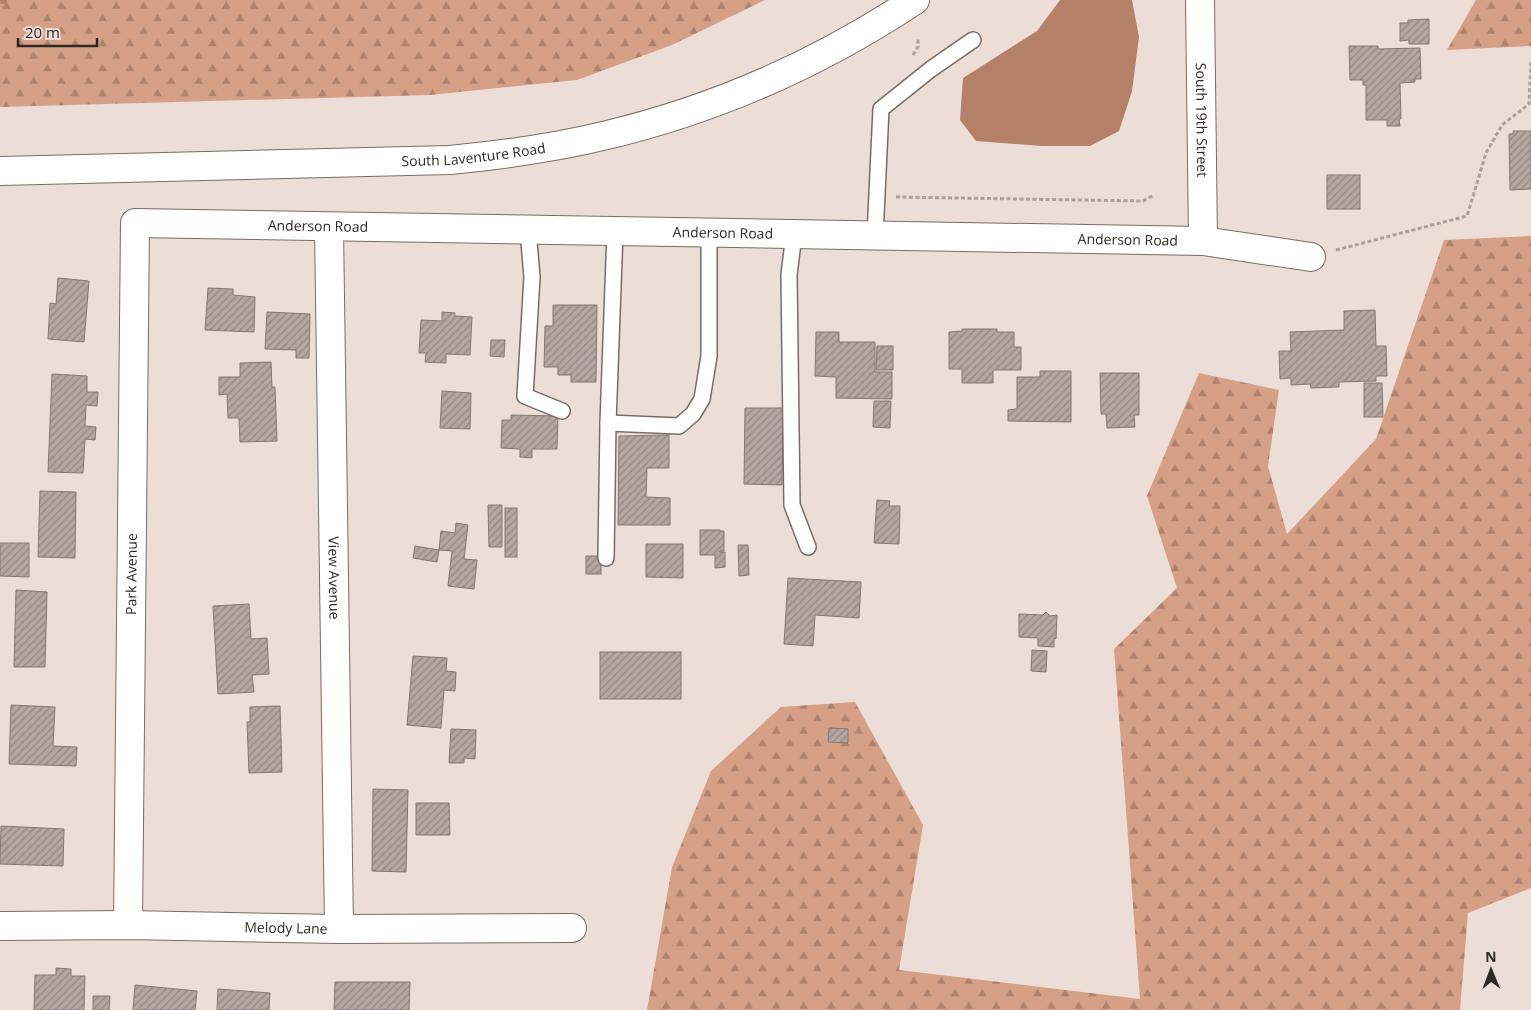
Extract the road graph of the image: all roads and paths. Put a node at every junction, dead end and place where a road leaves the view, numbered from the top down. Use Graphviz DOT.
graph roads {
  1 [pos="915,0"];
  2 [pos="1200,0"];
  3 [pos="973,40"];
  4 [pos="1531,62"];
  5 [pos="0,171"];
  6 [pos="877,196"];
  7 [pos="1154,196"];
  8 [pos="135,223"];
  9 [pos="329,227"];
  10 [pos="528,230"];
  11 [pos="615,232"];
  12 [pos="709,233"];
  13 [pos="794,234"];
  14 [pos="875,236"];
  15 [pos="1203,241"];
  16 [pos="1311,257"];
  17 [pos="562,411"];
  18 [pos="608,423"];
  19 [pos="808,547"];
  20 [pos="606,558"];
  21 [pos="128,925"];
  22 [pos="0,926"];
  23 [pos="572,928"];
  24 [pos="339,930"];
  1 -- 5 [label="street, South Laventure Road"];
  2 -- 15 [label="street, South 19th Street"];
  3 -- 6 [label="lane"];
  4 -- 16 [label="path"];
  6 -- 7 [label="path"];
  6 -- 14 [label="lane"];
  8 -- 9 [label="street, Anderson Road"];
  8 -- 21 [label="street, Park Avenue"];
  9 -- 10 [label="street, Anderson Road"];
  9 -- 24 [label="street, View Avenue"];
  10 -- 11 [label="street, Anderson Road"];
  10 -- 17 [label="lane"];
  11 -- 12 [label="street, Anderson Road"];
  11 -- 18 [label="lane"];
  12 -- 13 [label="street, Anderson Road"];
  12 -- 18 [label="lane"];
  13 -- 14 [label="street, Anderson Road"];
  13 -- 19 [label="lane"];
  14 -- 15 [label="street, Anderson Road"];
  15 -- 16 [label="street, Anderson Road"];
  18 -- 20 [label="lane"];
  21 -- 22 [label="street, Melody Lane"];
  21 -- 24 [label="street, Melody Lane"];
  23 -- 24 [label="street, Melody Lane"];
}
